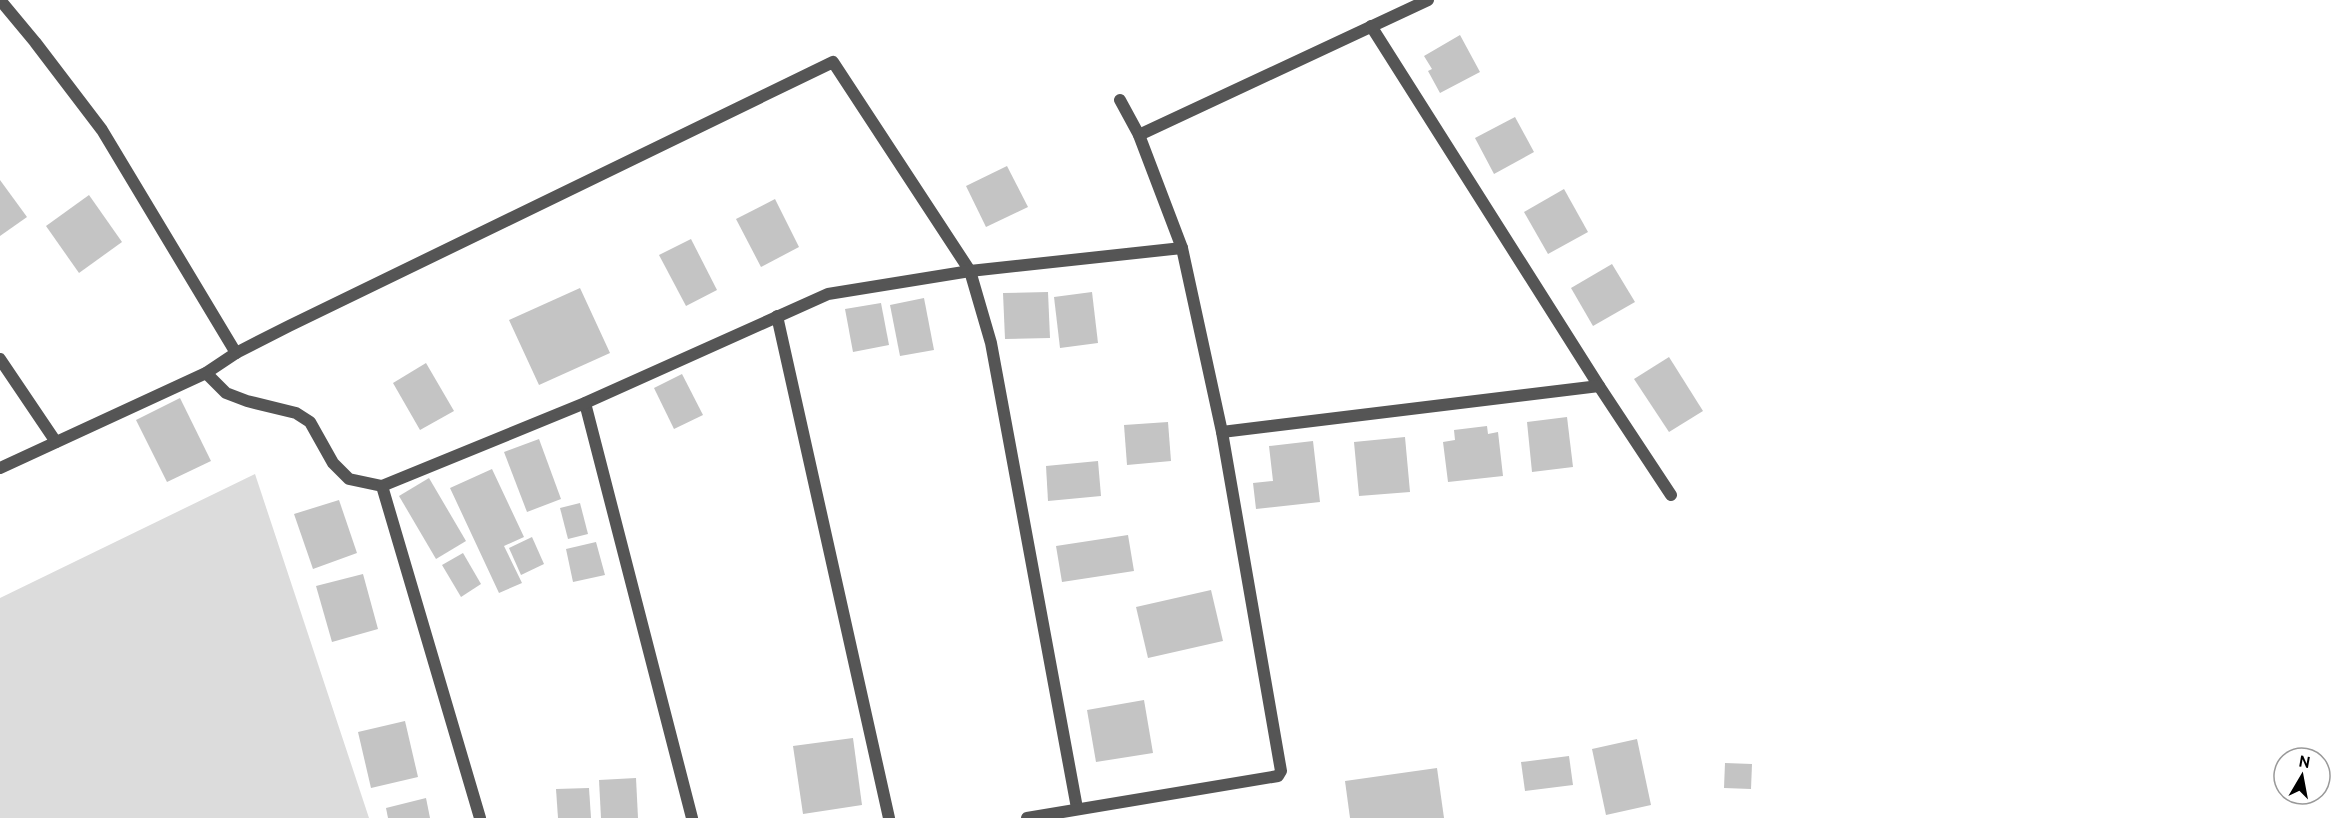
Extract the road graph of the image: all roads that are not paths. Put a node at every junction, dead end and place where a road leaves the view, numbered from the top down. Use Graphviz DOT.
graph roads {
  1 [pos="0,0"];
  2 [pos="1428,0"];
  3 [pos="1371,26"];
  4 [pos="1120,100"];
  5 [pos="1139,135"];
  6 [pos="1182,248"];
  7 [pos="970,271"];
  8 [pos="777,316"];
  9 [pos="236,352"];
  10 [pos="0,359"];
  11 [pos="206,373"];
  12 [pos="1599,386"];
  13 [pos="585,403"];
  14 [pos="1222,432"];
  15 [pos="56,442"];
  16 [pos="0,468"];
  17 [pos="382,486"];
  18 [pos="1671,495"];
  19 [pos="1077,808"];
  20 [pos="480,818"];
  21 [pos="692,818"];
  22 [pos="889,818"];
  23 [pos="1027,818"];
  1 -- 9 [label="street"];
  2 -- 3 [label="street"];
  3 -- 5 [label="street"];
  3 -- 12 [label="street"];
  4 -- 5 [label="street"];
  5 -- 6 [label="street"];
  6 -- 7 [label="street"];
  6 -- 14 [label="street"];
  7 -- 8 [label="street"];
  7 -- 9 [label="street"];
  7 -- 19 [label="street"];
  8 -- 13 [label="street"];
  8 -- 22 [label="street"];
  9 -- 11 [label="street"];
  10 -- 15 [label="street"];
  11 -- 15 [label="street"];
  11 -- 17 [label="street"];
  12 -- 14 [label="street"];
  12 -- 18 [label="street"];
  13 -- 17 [label="street"];
  13 -- 21 [label="street"];
  14 -- 19 [label="street"];
  15 -- 16 [label="street"];
  17 -- 20 [label="street"];
  19 -- 23 [label="street"];
}
